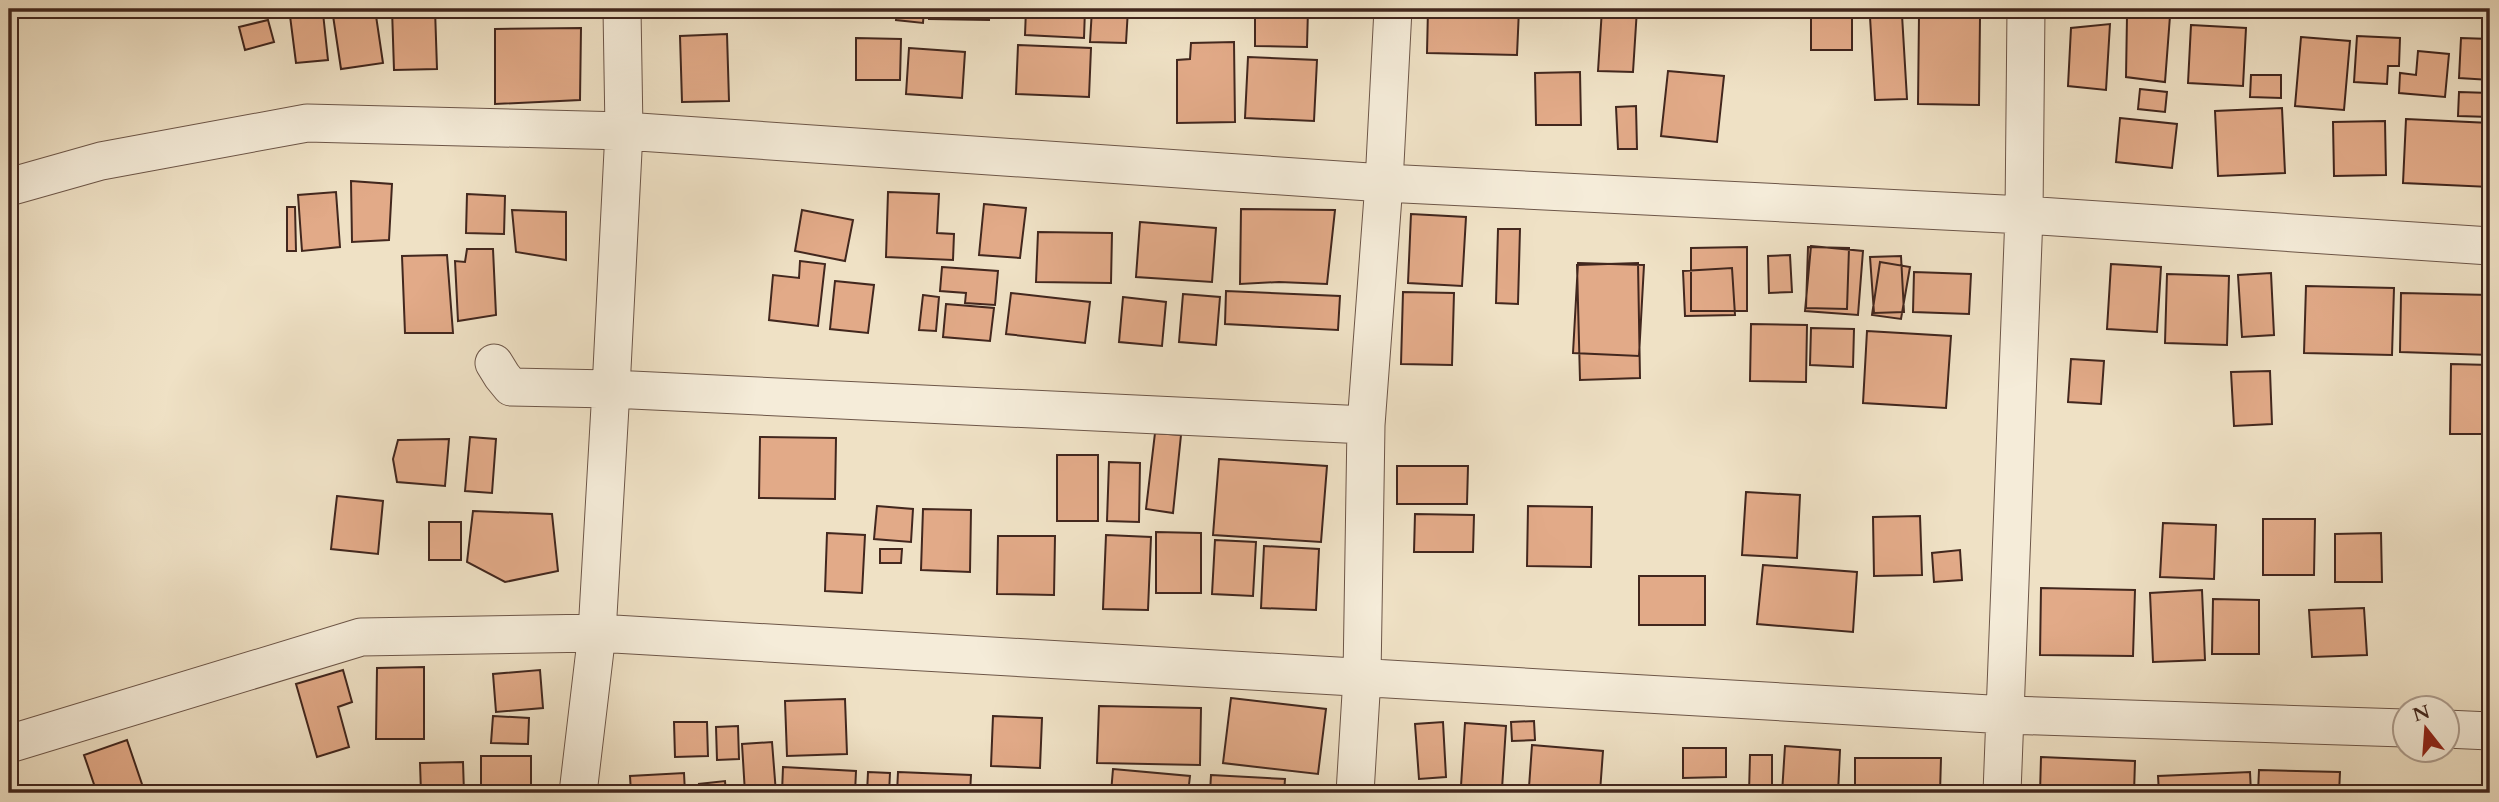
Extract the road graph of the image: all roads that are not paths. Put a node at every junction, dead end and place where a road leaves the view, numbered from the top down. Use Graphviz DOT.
graph roads {
  1 [pos="622,9"];
  2 [pos="1393,9"];
  3 [pos="2026,9"];
  4 [pos="624,131"];
  5 [pos="1384,183"];
  6 [pos="9,187"];
  7 [pos="2024,215"];
  8 [pos="2490,246"];
  9 [pos="494,363"];
  10 [pos="611,389"];
  11 [pos="1366,425"];
  12 [pos="597,633"];
  13 [pos="1362,677"];
  14 [pos="2007,715"];
  15 [pos="2390,728"];
  16 [pos="2460,730"];
  17 [pos="2490,731"];
  18 [pos="9,744"];
  19 [pos="578,793"];
  20 [pos="1355,793"];
  21 [pos="2002,793"];
  1 -- 4 [label="street"];
  2 -- 5 [label="street"];
  3 -- 7 [label="street"];
  4 -- 5 [label="street"];
  4 -- 6 [label="street"];
  4 -- 10 [label="street"];
  5 -- 7 [label="street"];
  5 -- 11 [label="street"];
  7 -- 8 [label="street"];
  7 -- 14 [label="street"];
  9 -- 10 [label="street"];
  10 -- 11 [label="street"];
  10 -- 12 [label="street"];
  11 -- 13 [label="street"];
  12 -- 13 [label="street"];
  12 -- 18 [label="street"];
  12 -- 19 [label="street"];
  13 -- 14 [label="street"];
  13 -- 20 [label="street"];
  14 -- 15 [label="street"];
  14 -- 21 [label="street"];
  16 -- 17 [label="street"];
}
